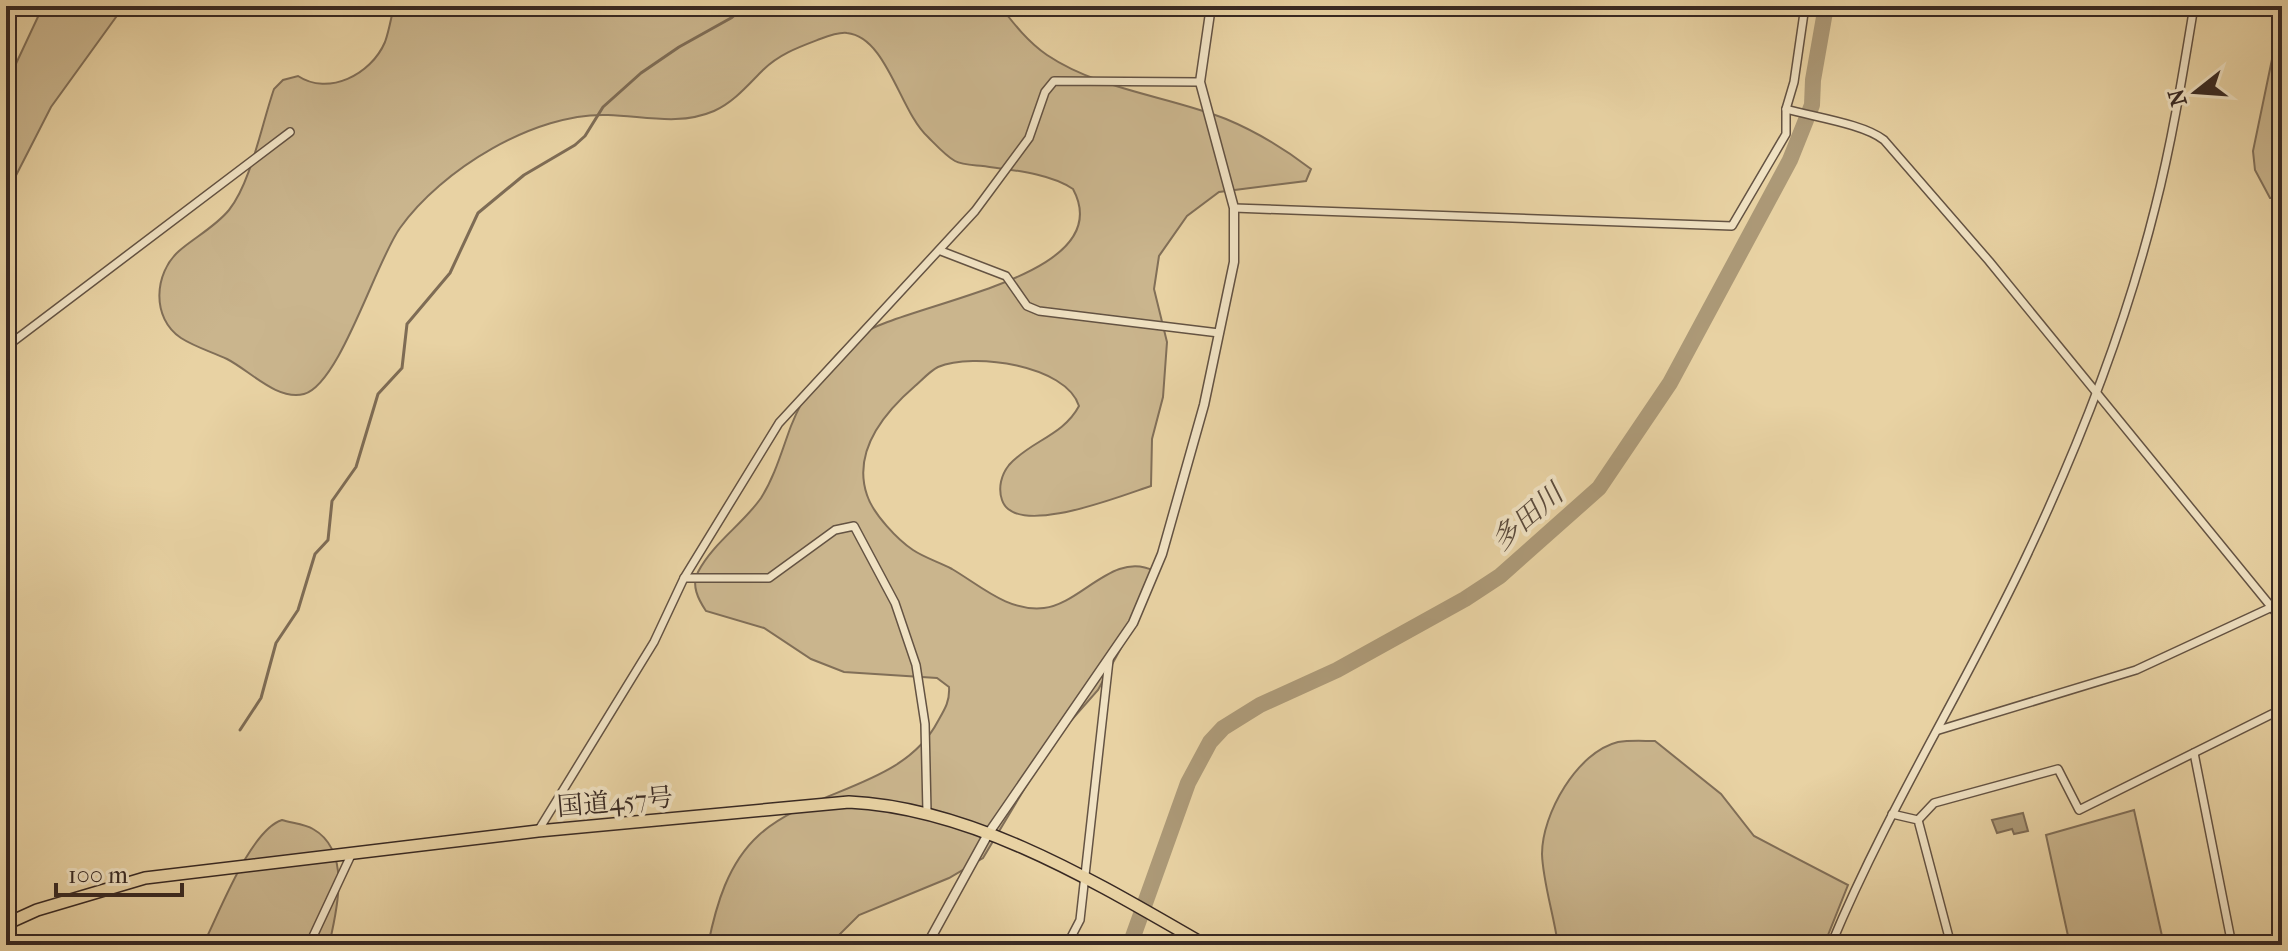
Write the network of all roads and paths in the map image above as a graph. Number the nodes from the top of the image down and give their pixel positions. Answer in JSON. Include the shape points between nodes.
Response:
{"nodes":[{"id":1,"x":1211,"y":6,"type":"edge"},
{"id":2,"x":1805,"y":6,"type":"edge"},
{"id":3,"x":2194,"y":6,"type":"edge"},
{"id":4,"x":1200,"y":82,"type":"junction"},
{"id":5,"x":1786,"y":109,"type":"junction"},
{"id":6,"x":290,"y":132,"type":"dead end"},
{"id":7,"x":1234,"y":208,"type":"junction"},
{"id":8,"x":941,"y":251,"type":"junction"},
{"id":9,"x":1219,"y":333,"type":"junction"},
{"id":10,"x":6,"y":347,"type":"edge"},
{"id":11,"x":2098,"y":394,"type":"junction"},
{"id":12,"x":684,"y":578,"type":"junction"},
{"id":13,"x":2272,"y":607,"type":"junction"},
{"id":14,"x":2282,"y":620,"type":"edge"},
{"id":15,"x":1109,"y":655,"type":"junction"},
{"id":16,"x":2282,"y":709,"type":"edge"},
{"id":17,"x":1939,"y":730,"type":"junction"},
{"id":18,"x":2194,"y":753,"type":"junction"},
{"id":19,"x":927,"y":812,"type":"junction"},
{"id":20,"x":1892,"y":814,"type":"junction"},
{"id":21,"x":1918,"y":820,"type":"junction"},
{"id":22,"x":538,"y":831,"type":"junction"},
{"id":23,"x":988,"y":834,"type":"junction"},
{"id":24,"x":352,"y":853,"type":"junction"},
{"id":25,"x":1084,"y":880,"type":"junction"},
{"id":26,"x":6,"y":924,"type":"edge"},
{"id":27,"x":309,"y":945,"type":"edge"},
{"id":28,"x":927,"y":945,"type":"edge"},
{"id":29,"x":1067,"y":945,"type":"edge"},
{"id":30,"x":1205,"y":945,"type":"edge"},
{"id":31,"x":1831,"y":945,"type":"edge"},
{"id":32,"x":1951,"y":945,"type":"edge"},
{"id":33,"x":2232,"y":945,"type":"edge"}],
"edges":[{"from":1,"to":4,"type":"street"},
{"from":2,"to":5,"type":"street"},
{"from":3,"to":11,"type":"street","via":[[2155,207]]},
{"from":4,"to":7,"type":"street"},
{"from":4,"to":8,"type":"street","via":[[1054,81],[1029,138]]},
{"from":5,"to":7,"type":"street","via":[[1786,134],[1732,226]]},
{"from":5,"to":11,"type":"street","via":[[1862,127],[1884,140]]},
{"from":6,"to":10,"type":"street"},
{"from":7,"to":9,"type":"street","via":[[1234,262]]},
{"from":8,"to":9,"type":"street","via":[[1006,276],[1027,306],[1039,311]]},
{"from":8,"to":12,"type":"street","via":[[792,406]]},
{"from":9,"to":15,"type":"street","via":[[1162,554],[1142,608]]},
{"from":11,"to":13,"type":"street"},
{"from":11,"to":17,"type":"street","via":[[2028,554]]},
{"from":12,"to":19,"type":"street","via":[[769,578],[835,530],[854,526],[895,603],[916,665],[925,724]]},
{"from":12,"to":22,"type":"street","via":[[654,642]]},
{"from":13,"to":14,"type":"street"},
{"from":13,"to":17,"type":"street","via":[[2136,670]]},
{"from":15,"to":23,"type":"street"},
{"from":15,"to":25,"type":"street"},
{"from":16,"to":18,"type":"street"},
{"from":17,"to":20,"type":"street"},
{"from":18,"to":21,"type":"street","via":[[2079,810],[2058,769],[1934,803]]},
{"from":18,"to":33,"type":"street"},
{"from":19,"to":22,"type":"highway","name":"国道457号","via":[[849,802]]},
{"from":19,"to":23,"type":"highway","name":"国道457号"},
{"from":20,"to":21,"type":"street"},
{"from":20,"to":31,"type":"street"},
{"from":21,"to":32,"type":"street"},
{"from":22,"to":24,"type":"highway","name":"国道457号"},
{"from":23,"to":25,"type":"highway","name":"国道457号"},
{"from":23,"to":28,"type":"street"},
{"from":24,"to":26,"type":"highway","name":"国道457号","via":[[145,878]]},
{"from":24,"to":27,"type":"street"},
{"from":25,"to":29,"type":"street","via":[[1080,920]]},
{"from":25,"to":30,"type":"highway","name":"国道457号"}]}
